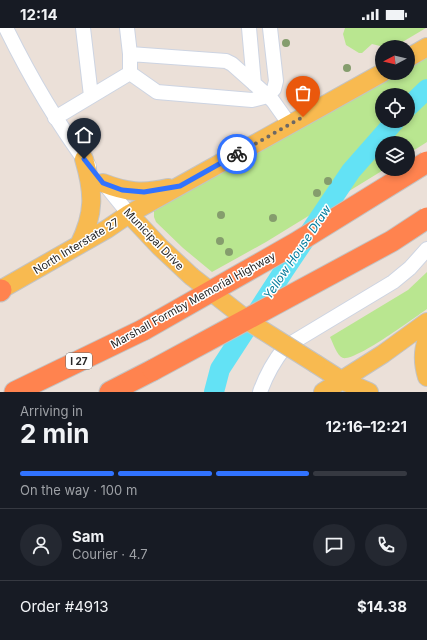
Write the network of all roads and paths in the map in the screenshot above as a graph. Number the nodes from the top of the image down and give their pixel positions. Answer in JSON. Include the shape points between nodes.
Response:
{"nodes":[{"id":1,"x":83,"y":28,"type":"edge"},
{"id":2,"x":127,"y":28,"type":"edge"},
{"id":3,"x":249,"y":28,"type":"edge"},
{"id":4,"x":270,"y":28,"type":"edge"},
{"id":5,"x":6,"y":37,"type":"edge"},
{"id":6,"x":130,"y":54,"type":"junction"},
{"id":7,"x":130,"y":73,"type":"junction"},
{"id":8,"x":375,"y":77,"type":"edge"},
{"id":9,"x":254,"y":84,"type":"junction"},
{"id":10,"x":91,"y":96,"type":"junction"},
{"id":11,"x":268,"y":96,"type":"junction"},
{"id":12,"x":55,"y":118,"type":"junction"},
{"id":13,"x":290,"y":125,"type":"junction"},
{"id":14,"x":84,"y":159,"type":"junction"},
{"id":15,"x":427,"y":162,"type":"edge"},
{"id":16,"x":103,"y":183,"type":"junction"},
{"id":17,"x":180,"y":186,"type":"junction"},
{"id":18,"x":129,"y":214,"type":"junction"},
{"id":19,"x":427,"y":218,"type":"edge"},
{"id":20,"x":427,"y":226,"type":"edge"},
{"id":21,"x":392,"y":241,"type":"junction"},
{"id":22,"x":79,"y":245,"type":"junction"},
{"id":23,"x":427,"y":249,"type":"edge"},
{"id":24,"x":0,"y":290,"type":"edge"},
{"id":25,"x":427,"y":322,"type":"edge"},
{"id":26,"x":427,"y":340,"type":"edge"},
{"id":27,"x":427,"y":377,"type":"edge"},
{"id":28,"x":342,"y":380,"type":"junction"},
{"id":29,"x":15,"y":392,"type":"edge"},
{"id":30,"x":110,"y":392,"type":"edge"},
{"id":31,"x":260,"y":392,"type":"edge"},
{"id":32,"x":323,"y":392,"type":"edge"},
{"id":33,"x":369,"y":392,"type":"edge"}],
"edges":[{"from":1,"to":10,"type":"street"},
{"from":2,"to":6,"type":"street"},
{"from":3,"to":9,"type":"street"},
{"from":4,"to":11,"type":"street","via":[[276,81]]},
{"from":5,"to":12,"type":"street","name":"Municipal Drive"},
{"from":6,"to":7,"type":"street"},
{"from":6,"to":9,"type":"street","via":[[226,61]]},
{"from":7,"to":10,"type":"street"},
{"from":7,"to":11,"type":"street","via":[[157,92],[252,100]]},
{"from":8,"to":13,"type":"main road","name":"North Interstate 27"},
{"from":9,"to":11,"type":"street"},
{"from":10,"to":12,"type":"street"},
{"from":11,"to":13,"type":"street"},
{"from":12,"to":14,"type":"street","name":"Municipal Drive"},
{"from":13,"to":17,"type":"main road","name":"North Interstate 27"},
{"from":14,"to":16,"type":"street","name":"Municipal Drive"},
{"from":14,"to":22,"type":"main road","via":[[90,179],[92,201]]},
{"from":15,"to":29,"type":"highway","name":"Marshall Formby Memorial Highway","number":"I 27","bridge":true,"via":[[296,243],[143,330]]},
{"from":16,"to":17,"type":"main road","via":[[133,192]]},
{"from":16,"to":18,"type":"street","name":"Municipal Drive"},
{"from":17,"to":18,"type":"main road","name":"North Interstate 27"},
{"from":18,"to":22,"type":"main road","name":"North Interstate 27"},
{"from":18,"to":28,"type":"main road","name":"Municipal Drive","bridge":true,"via":[[191,276],[251,323]]},
{"from":19,"to":21,"type":"highway","bridge":true},
{"from":20,"to":21,"type":"highway","bridge":true},
{"from":21,"to":30,"type":"highway","bridge":true},
{"from":22,"to":24,"type":"main road","name":"North Interstate 27"},
{"from":23,"to":31,"type":"street","via":[[393,282],[285,347],[264,379]]},
{"from":25,"to":28,"type":"main road"},
{"from":26,"to":27,"type":"main road","via":[[423,363]]},
{"from":28,"to":32,"type":"main road"},
{"from":28,"to":33,"type":"main road","name":"Municipal Drive"}]}
